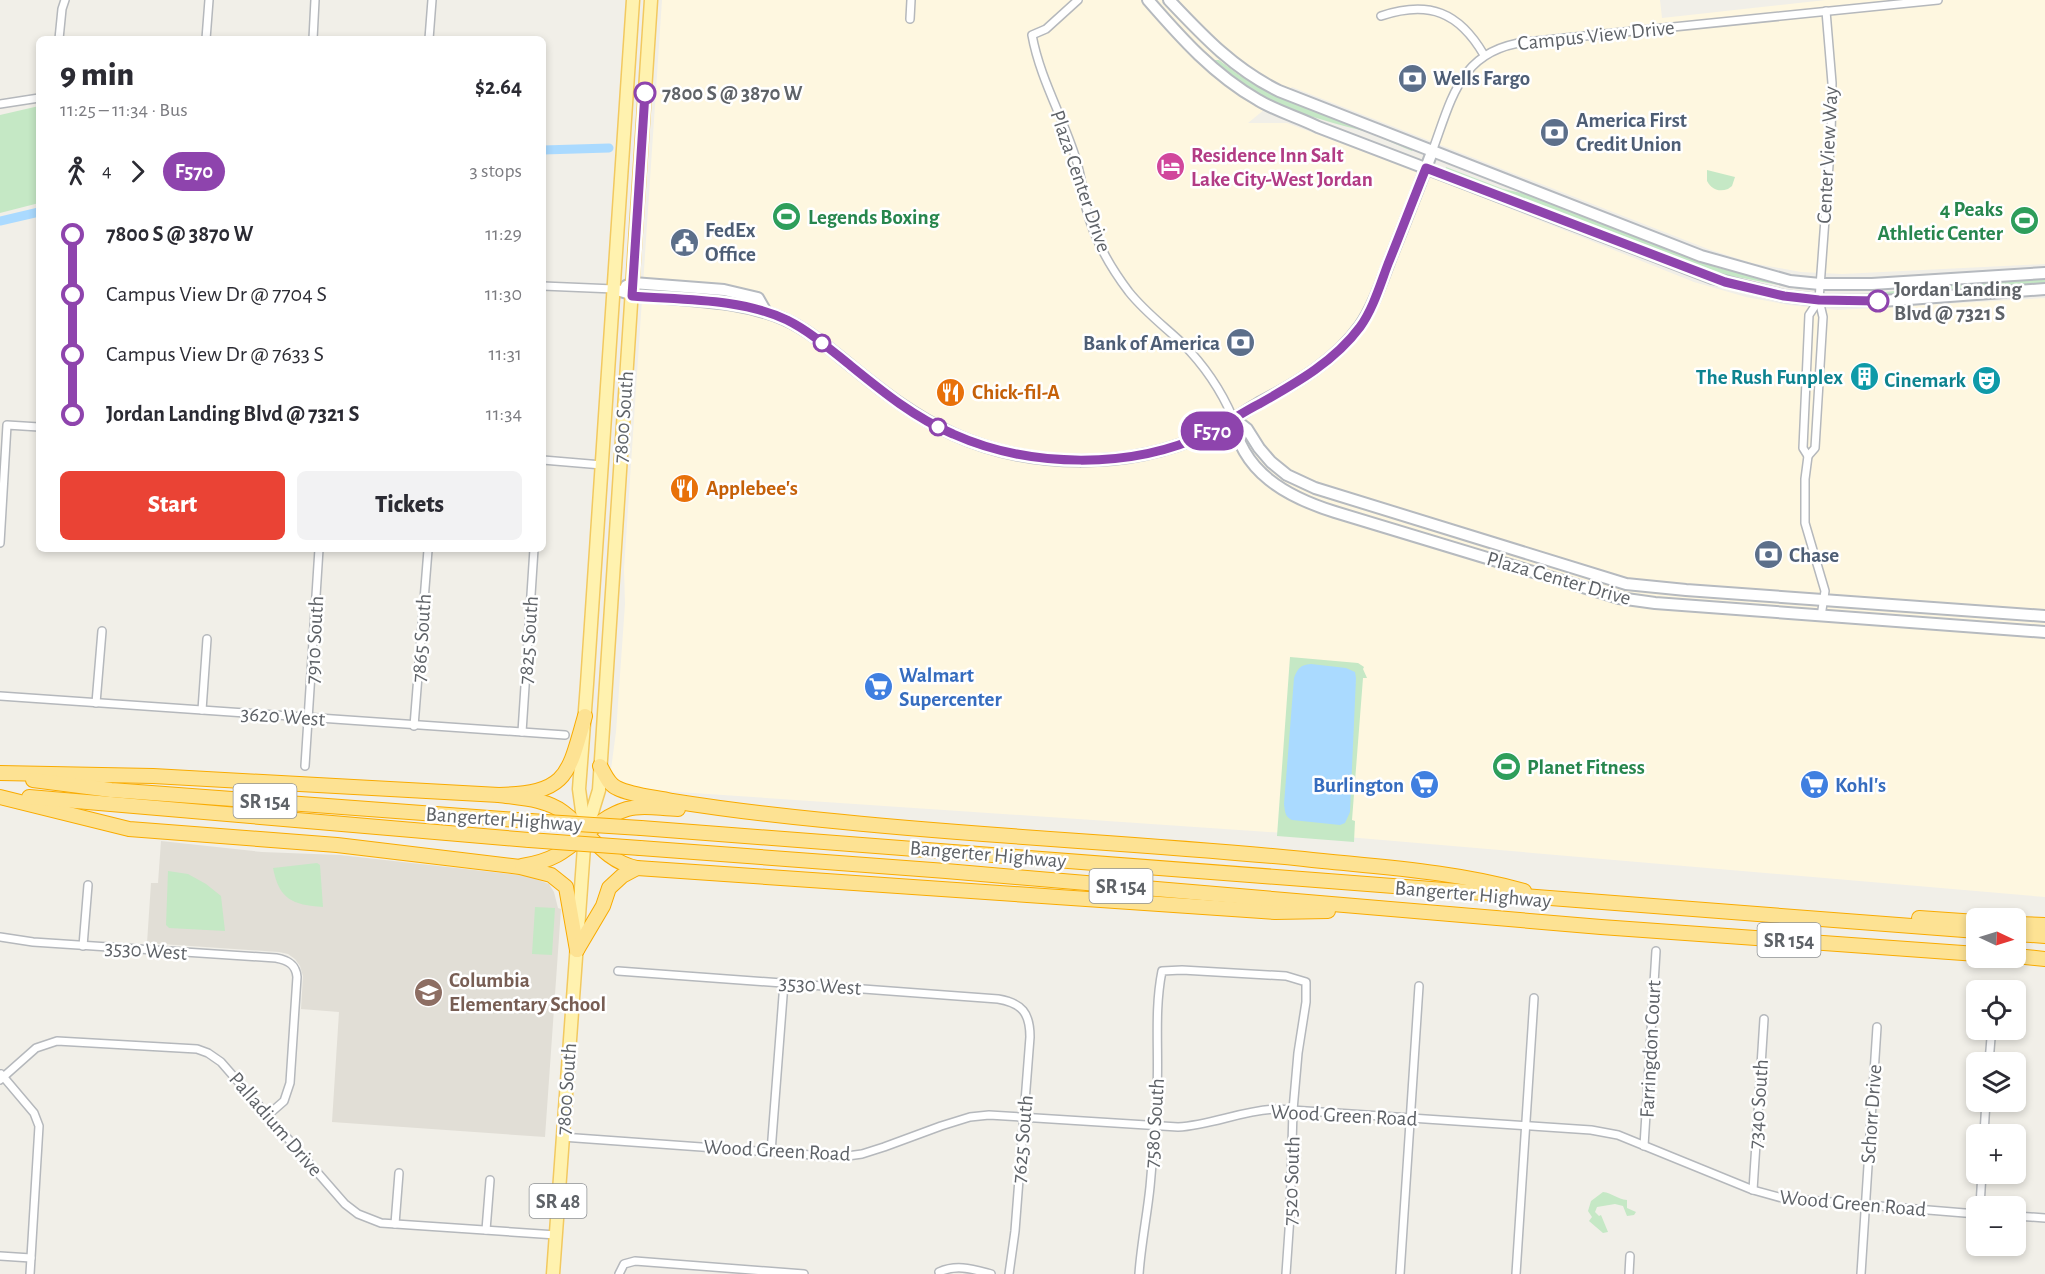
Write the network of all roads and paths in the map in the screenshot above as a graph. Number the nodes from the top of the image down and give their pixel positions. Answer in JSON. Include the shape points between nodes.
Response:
{"nodes":[{"id":1,"x":65,"y":0,"type":"edge"},
{"id":2,"x":209,"y":0,"type":"edge"},
{"id":3,"x":315,"y":0,"type":"edge"},
{"id":4,"x":432,"y":0,"type":"edge"},
{"id":5,"x":633,"y":0,"type":"edge"},
{"id":6,"x":651,"y":0,"type":"edge"},
{"id":7,"x":911,"y":0,"type":"edge"},
{"id":8,"x":1078,"y":0,"type":"edge"},
{"id":9,"x":1149,"y":0,"type":"edge"},
{"id":10,"x":1169,"y":0,"type":"edge"},
{"id":11,"x":1938,"y":0,"type":"edge"},
{"id":12,"x":1826,"y":11,"type":"junction"},
{"id":13,"x":1381,"y":16,"type":"dead end"},
{"id":14,"x":909,"y":19,"type":"dead end"},
{"id":15,"x":59,"y":36,"type":"edge"},
{"id":16,"x":206,"y":36,"type":"edge"},
{"id":17,"x":312,"y":36,"type":"edge"},
{"id":18,"x":429,"y":36,"type":"edge"},
{"id":19,"x":1484,"y":55,"type":"junction"},
{"id":20,"x":628,"y":77,"type":"junction"},
{"id":21,"x":36,"y":98,"type":"edge"},
{"id":22,"x":0,"y":104,"type":"edge"},
{"id":23,"x":641,"y":146,"type":"junction"},
{"id":24,"x":1432,"y":152,"type":"junction"},
{"id":25,"x":1426,"y":168,"type":"junction"},
{"id":26,"x":2045,"y":273,"type":"edge"},
{"id":27,"x":1820,"y":284,"type":"junction"},
{"id":28,"x":546,"y":286,"type":"edge"},
{"id":29,"x":614,"y":289,"type":"junction"},
{"id":30,"x":2045,"y":289,"type":"edge"},
{"id":31,"x":632,"y":290,"type":"junction"},
{"id":32,"x":1819,"y":300,"type":"junction"},
{"id":33,"x":1233,"y":417,"type":"junction"},
{"id":34,"x":36,"y":427,"type":"edge"},
{"id":35,"x":1808,"y":456,"type":"junction"},
{"id":36,"x":546,"y":460,"type":"edge"},
{"id":37,"x":602,"y":465,"type":"junction"},
{"id":38,"x":0,"y":543,"type":"edge"},
{"id":39,"x":319,"y":552,"type":"edge"},
{"id":40,"x":428,"y":552,"type":"edge"},
{"id":41,"x":534,"y":552,"type":"edge"},
{"id":42,"x":1824,"y":600,"type":"junction"},
{"id":43,"x":1821,"y":616,"type":"junction"},
{"id":44,"x":2045,"y":616,"type":"edge"},
{"id":45,"x":102,"y":631,"type":"dead end"},
{"id":46,"x":2045,"y":632,"type":"edge"},
{"id":47,"x":207,"y":639,"type":"dead end"},
{"id":48,"x":0,"y":696,"type":"edge"},
{"id":49,"x":96,"y":704,"type":"junction"},
{"id":50,"x":202,"y":710,"type":"junction"},
{"id":51,"x":585,"y":716,"type":"junction"},
{"id":52,"x":309,"y":718,"type":"junction"},
{"id":53,"x":414,"y":726,"type":"junction"},
{"id":54,"x":522,"y":732,"type":"junction"},
{"id":55,"x":565,"y":735,"type":"dead end"},
{"id":56,"x":305,"y":766,"type":"dead end"},
{"id":57,"x":600,"y":766,"type":"junction"},
{"id":58,"x":0,"y":774,"type":"edge"},
{"id":59,"x":499,"y":795,"type":"junction"},
{"id":60,"x":0,"y":796,"type":"edge"},
{"id":61,"x":723,"y":810,"type":"junction"},
{"id":62,"x":585,"y":833,"type":"junction"},
{"id":63,"x":520,"y":867,"type":"junction"},
{"id":64,"x":637,"y":868,"type":"junction"},
{"id":65,"x":88,"y":885,"type":"dead end"},
{"id":66,"x":1554,"y":900,"type":"junction"},
{"id":67,"x":1411,"y":910,"type":"junction"},
{"id":68,"x":1837,"y":921,"type":"junction"},
{"id":69,"x":1966,"y":921,"type":"edge"},
{"id":70,"x":2026,"y":924,"type":"edge"},
{"id":71,"x":2045,"y":925,"type":"edge"},
{"id":72,"x":1966,"y":930,"type":"edge"},
{"id":73,"x":2026,"y":935,"type":"edge"},
{"id":74,"x":2045,"y":936,"type":"edge"},
{"id":75,"x":0,"y":937,"type":"edge"},
{"id":76,"x":83,"y":946,"type":"junction"},
{"id":77,"x":578,"y":950,"type":"junction"},
{"id":78,"x":1656,"y":951,"type":"dead end"},
{"id":79,"x":1966,"y":953,"type":"edge"},
{"id":80,"x":2026,"y":957,"type":"edge"},
{"id":81,"x":2045,"y":958,"type":"edge"},
{"id":82,"x":618,"y":971,"type":"dead end"},
{"id":83,"x":1162,"y":971,"type":"joint"},
{"id":84,"x":784,"y":983,"type":"junction"},
{"id":85,"x":1419,"y":986,"type":"dead end"},
{"id":86,"x":1534,"y":998,"type":"dead end"},
{"id":87,"x":1020,"y":1006,"type":"joint"},
{"id":88,"x":1764,"y":1019,"type":"dead end"},
{"id":89,"x":1877,"y":1027,"type":"dead end"},
{"id":90,"x":1,"y":1077,"type":"edge"},
{"id":91,"x":1293,"y":1110,"type":"junction"},
{"id":92,"x":268,"y":1115,"type":"junction"},
{"id":93,"x":1023,"y":1117,"type":"junction"},
{"id":94,"x":1410,"y":1119,"type":"junction"},
{"id":95,"x":1154,"y":1126,"type":"junction"},
{"id":96,"x":1526,"y":1126,"type":"junction"},
{"id":97,"x":562,"y":1137,"type":"junction"},
{"id":98,"x":1644,"y":1146,"type":"junction"},
{"id":99,"x":771,"y":1152,"type":"junction"},
{"id":100,"x":399,"y":1173,"type":"dead end"},
{"id":101,"x":490,"y":1180,"type":"dead end"},
{"id":102,"x":1753,"y":1190,"type":"junction"},
{"id":103,"x":1865,"y":1206,"type":"junction"},
{"id":104,"x":1966,"y":1213,"type":"edge"},
{"id":105,"x":2026,"y":1217,"type":"edge"},
{"id":106,"x":2045,"y":1218,"type":"edge"},
{"id":107,"x":395,"y":1224,"type":"junction"},
{"id":108,"x":486,"y":1230,"type":"junction"},
{"id":109,"x":556,"y":1235,"type":"junction"},
{"id":110,"x":0,"y":1256,"type":"edge"},
{"id":111,"x":1630,"y":1256,"type":"dead end"},
{"id":112,"x":31,"y":1258,"type":"junction"},
{"id":113,"x":939,"y":1272,"type":"dead end"},
{"id":114,"x":30,"y":1274,"type":"edge"},
{"id":115,"x":554,"y":1274,"type":"edge"},
{"id":116,"x":619,"y":1274,"type":"edge"},
{"id":117,"x":804,"y":1274,"type":"edge"},
{"id":118,"x":991,"y":1274,"type":"edge"},
{"id":119,"x":1009,"y":1274,"type":"edge"},
{"id":120,"x":1139,"y":1274,"type":"edge"},
{"id":121,"x":1286,"y":1274,"type":"edge"},
{"id":122,"x":1400,"y":1274,"type":"edge"},
{"id":123,"x":1516,"y":1274,"type":"edge"},
{"id":124,"x":1629,"y":1274,"type":"edge"},
{"id":125,"x":1861,"y":1274,"type":"edge"}],
"edges":[{"from":1,"to":15,"type":"street"},
{"from":2,"to":16,"type":"street"},
{"from":3,"to":17,"type":"street"},
{"from":4,"to":18,"type":"street"},
{"from":5,"to":20,"type":"main road","name":"7800 South"},
{"from":6,"to":23,"type":"main road","name":"7800 South"},
{"from":7,"to":14,"type":"street"},
{"from":8,"to":33,"type":"street","name":"Plaza Center Drive","via":[[1046,29],[1032,35],[1045,84],[1076,159],[1096,238],[1130,293],[1203,368]]},
{"from":9,"to":25,"type":"street","via":[[1200,57],[1246,94],[1318,127]]},
{"from":10,"to":24,"type":"street","via":[[1228,59],[1264,84]]},
{"from":11,"to":12,"type":"street","name":"Campus View Drive"},
{"from":12,"to":19,"type":"street","name":"Campus View Drive","via":[[1514,43]]},
{"from":12,"to":27,"type":"street","name":"Center View Way","via":[[1832,83]]},
{"from":13,"to":19,"type":"street","via":[[1401,8],[1438,12],[1464,28]]},
{"from":19,"to":24,"type":"street","name":"Campus View Drive","via":[[1461,80]]},
{"from":20,"to":23,"type":"main road","via":[[635,86],[632,126]]},
{"from":20,"to":29,"type":"main road","name":"7800 South"},
{"from":21,"to":22,"type":"street"},
{"from":23,"to":31,"type":"main road","name":"7800 South"},
{"from":24,"to":25,"type":"street","name":"Campus View Drive"},
{"from":24,"to":27,"type":"street","via":[[1701,256],[1790,281]]},
{"from":25,"to":32,"type":"street","via":[[1712,278],[1784,296]]},
{"from":25,"to":33,"type":"street","name":"Campus View Drive","via":[[1377,293],[1356,331],[1345,345],[1300,381]]},
{"from":26,"to":27,"type":"street"},
{"from":27,"to":32,"type":"street","name":"Center View Way"},
{"from":28,"to":29,"type":"street"},
{"from":29,"to":31,"type":"street","name":"Campus View Drive"},
{"from":29,"to":37,"type":"main road","name":"7800 South"},
{"from":30,"to":32,"type":"street","via":[[1882,301]]},
{"from":31,"to":33,"type":"street","name":"Campus View Drive","via":[[766,312],[788,321],[920,417],[969,441],[1001,451],[1067,460],[1119,457],[1191,440]]},
{"from":31,"to":57,"type":"main road","name":"7800 South"},
{"from":32,"to":35,"type":"street","name":"Center View Way","via":[[1823,317],[1816,440]]},
{"from":32,"to":35,"type":"street","name":"Center View Way","via":[[1809,315],[1803,448]]},
{"from":33,"to":42,"type":"street","name":"Plaza Center Drive","via":[[1287,475],[1344,498],[1626,584]]},
{"from":33,"to":43,"type":"street","name":"Plaza Center Drive","via":[[1235,435],[1257,468],[1281,489],[1309,504],[1618,598]]},
{"from":34,"to":38,"type":"street","via":[[7,425]]},
{"from":35,"to":42,"type":"street","name":"Center View Way","via":[[1805,523],[1824,586]]},
{"from":36,"to":37,"type":"street"},
{"from":37,"to":51,"type":"main road","name":"7800 South"},
{"from":39,"to":52,"type":"street","name":"7910 South"},
{"from":40,"to":53,"type":"street","name":"7865 South"},
{"from":41,"to":54,"type":"street","name":"7825 South"},
{"from":42,"to":43,"type":"street","name":"Center View Way"},
{"from":42,"to":44,"type":"street","name":"Plaza Center Drive"},
{"from":43,"to":46,"type":"street","name":"Plaza Center Drive"},
{"from":45,"to":49,"type":"street"},
{"from":47,"to":50,"type":"street"},
{"from":48,"to":49,"type":"street","name":"3620 West"},
{"from":49,"to":50,"type":"street","name":"3620 West"},
{"from":50,"to":52,"type":"street","name":"3620 West"},
{"from":51,"to":59,"type":"highway","via":[[571,765],[562,777],[548,788]]},
{"from":51,"to":62,"type":"main road","name":"7800 South","via":[[579,789]]},
{"from":52,"to":53,"type":"street","name":"3620 West"},
{"from":52,"to":56,"type":"street","name":"7910 South"},
{"from":53,"to":54,"type":"street","name":"3620 West"},
{"from":54,"to":55,"type":"street","name":"3620 West"},
{"from":57,"to":61,"type":"highway","via":[[610,784],[617,788]]},
{"from":57,"to":62,"type":"main road","name":"7800 South","via":[[599,790]]},
{"from":58,"to":59,"type":"highway","via":[[153,777]]},
{"from":58,"to":66,"type":"highway","name":"Bangerter Highway","number":"SR 154","bridge":true,"via":[[111,790],[809,840]]},
{"from":59,"to":62,"type":"highway","via":[[548,804],[563,811]]},
{"from":60,"to":63,"type":"highway","via":[[129,829],[337,845]]},
{"from":60,"to":67,"type":"highway","name":"Bangerter Highway","number":"SR 154","bridge":true},
{"from":61,"to":62,"type":"highway","via":[[628,809]]},
{"from":61,"to":66,"type":"highway","via":[[1346,864],[1469,879]]},
{"from":62,"to":63,"type":"highway","via":[[558,855]]},
{"from":62,"to":64,"type":"highway","via":[[611,858]]},
{"from":62,"to":77,"type":"main road","name":"7800 South","number":"SR 48"},
{"from":63,"to":77,"type":"highway","via":[[551,875],[566,887]]},
{"from":64,"to":67,"type":"highway","via":[[1275,912]]},
{"from":64,"to":77,"type":"highway","via":[[609,888]]},
{"from":65,"to":76,"type":"street"},
{"from":66,"to":68,"type":"highway","name":"Bangerter Highway","number":"SR 154"},
{"from":67,"to":79,"type":"highway","name":"Bangerter Highway","number":"SR 154"},
{"from":68,"to":69,"type":"highway","via":[[1899,917]]},
{"from":68,"to":72,"type":"highway","name":"Bangerter Highway","number":"SR 154"},
{"from":70,"to":71,"type":"highway"},
{"from":73,"to":74,"type":"highway"},
{"from":75,"to":76,"type":"street","name":"3530 West"},
{"from":76,"to":92,"type":"street","name":"3530 West","via":[[276,958],[291,963],[297,977],[290,1083],[284,1101]]},
{"from":77,"to":97,"type":"main road","name":"7800 South","number":"SR 48"},
{"from":78,"to":98,"type":"street","name":"Farringdon Court"},
{"from":80,"to":81,"type":"highway"},
{"from":82,"to":84,"type":"street","name":"3530 West"},
{"from":83,"to":91,"type":"street","name":"7520 South","via":[[1286,976],[1306,982]]},
{"from":83,"to":95,"type":"street","name":"7580 South"},
{"from":84,"to":87,"type":"street","name":"3530 West","via":[[998,999]]},
{"from":84,"to":99,"type":"street"},
{"from":85,"to":94,"type":"street"},
{"from":86,"to":96,"type":"street"},
{"from":87,"to":93,"type":"street","name":"7625 South","via":[[1030,1026]]},
{"from":88,"to":102,"type":"street","name":"7340 South"},
{"from":89,"to":103,"type":"street","name":"Schorr Drive"},
{"from":90,"to":92,"type":"street","name":"Palladium Drive","via":[[36,1048],[57,1041],[191,1048],[221,1062]]},
{"from":90,"to":112,"type":"street","via":[[34,1113],[39,1126]]},
{"from":91,"to":94,"type":"street","name":"Wood Green Road"},
{"from":91,"to":95,"type":"street","name":"Wood Green Road","via":[[1261,1110],[1194,1126]]},
{"from":91,"to":121,"type":"street","name":"7520 South"},
{"from":92,"to":107,"type":"street","name":"Palladium Drive","via":[[352,1209],[373,1221]]},
{"from":93,"to":95,"type":"street","name":"Wood Green Road"},
{"from":93,"to":99,"type":"street","name":"Wood Green Road","via":[[970,1118],[862,1154],[840,1157]]},
{"from":93,"to":119,"type":"street","name":"7625 South"},
{"from":94,"to":96,"type":"street","name":"Wood Green Road"},
{"from":94,"to":122,"type":"street"},
{"from":95,"to":120,"type":"street","name":"7580 South"},
{"from":96,"to":98,"type":"street","name":"Wood Green Road","via":[[1591,1130]]},
{"from":96,"to":123,"type":"street"},
{"from":97,"to":99,"type":"street","name":"Wood Green Road"},
{"from":97,"to":109,"type":"main road","name":"7800 South","number":"SR 48"},
{"from":98,"to":102,"type":"street","name":"Wood Green Road"},
{"from":100,"to":107,"type":"street"},
{"from":101,"to":108,"type":"street"},
{"from":102,"to":103,"type":"street","name":"Wood Green Road","via":[[1796,1201]]},
{"from":103,"to":104,"type":"street","name":"Wood Green Road"},
{"from":103,"to":125,"type":"street","name":"Schorr Drive"},
{"from":105,"to":106,"type":"street"},
{"from":107,"to":108,"type":"street","name":"Palladium Drive"},
{"from":108,"to":109,"type":"street","name":"Palladium Drive"},
{"from":109,"to":115,"type":"main road","name":"7800 South","number":"SR 48"},
{"from":110,"to":112,"type":"street"},
{"from":111,"to":124,"type":"street"},
{"from":112,"to":114,"type":"street"},
{"from":113,"to":118,"type":"street","via":[[963,1267]]},
{"from":116,"to":117,"type":"street","via":[[624,1264],[635,1261]]}]}
